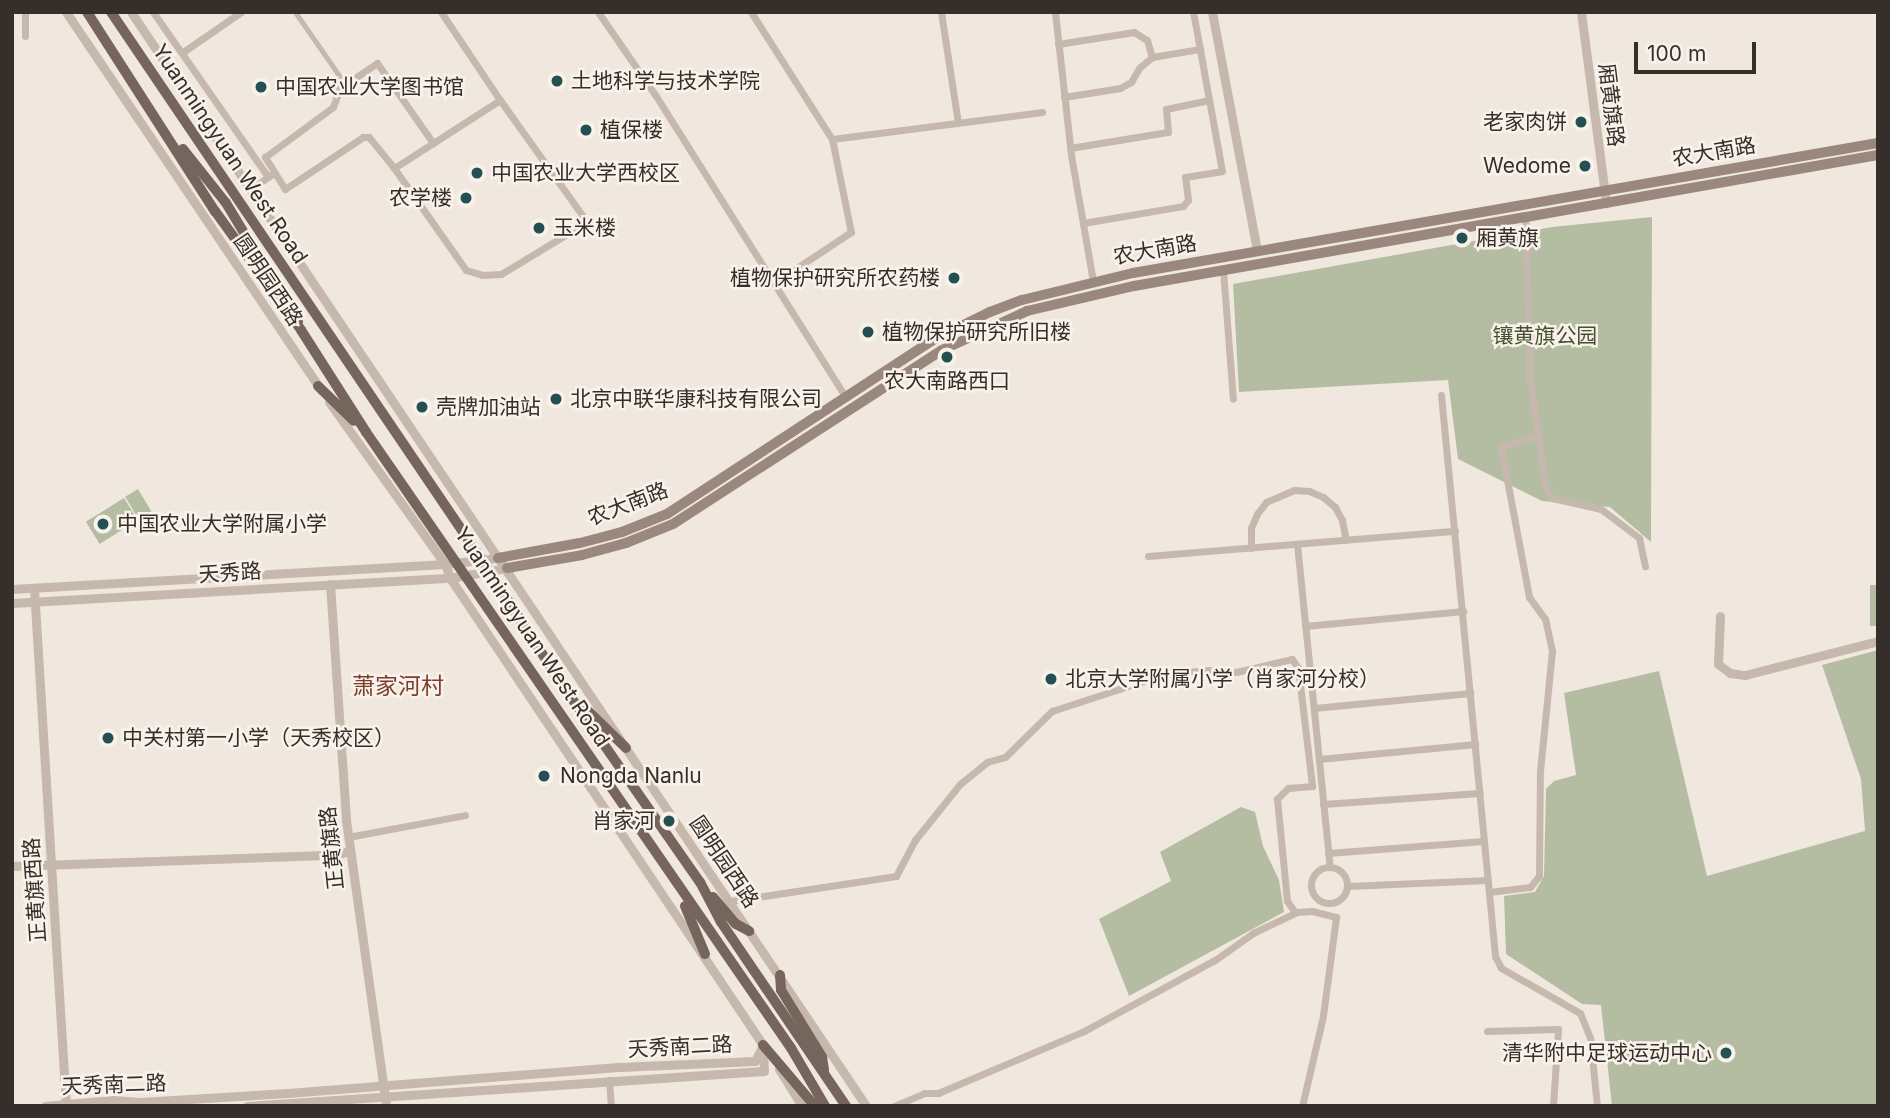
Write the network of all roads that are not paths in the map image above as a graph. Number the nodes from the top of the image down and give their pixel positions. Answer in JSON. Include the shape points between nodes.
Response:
{"nodes":[{"id":1,"x":24,"y":12,"type":"edge"},
{"id":2,"x":66,"y":12,"type":"edge"},
{"id":3,"x":113,"y":12,"type":"edge"},
{"id":4,"x":131,"y":12,"type":"edge"},
{"id":5,"x":153,"y":12,"type":"edge"},
{"id":6,"x":241,"y":12,"type":"edge"},
{"id":7,"x":295,"y":12,"type":"edge"},
{"id":8,"x":441,"y":12,"type":"edge"},
{"id":9,"x":598,"y":12,"type":"edge"},
{"id":10,"x":751,"y":12,"type":"edge"},
{"id":11,"x":942,"y":12,"type":"edge"},
{"id":12,"x":1055,"y":12,"type":"edge"},
{"id":13,"x":1193,"y":12,"type":"edge"},
{"id":14,"x":1212,"y":12,"type":"edge"},
{"id":15,"x":1581,"y":12,"type":"edge"},
{"id":16,"x":87,"y":15,"type":"edge"},
{"id":17,"x":25,"y":36,"type":"dead end"},
{"id":18,"x":1058,"y":44,"type":"junction"},
{"id":19,"x":1200,"y":49,"type":"junction"},
{"id":20,"x":183,"y":52,"type":"junction"},
{"id":21,"x":1152,"y":57,"type":"junction"},
{"id":22,"x":345,"y":84,"type":"junction"},
{"id":23,"x":1065,"y":97,"type":"junction"},
{"id":24,"x":500,"y":100,"type":"junction"},
{"id":25,"x":1209,"y":100,"type":"junction"},
{"id":26,"x":1042,"y":112,"type":"dead end"},
{"id":27,"x":958,"y":123,"type":"junction"},
{"id":28,"x":832,"y":139,"type":"junction"},
{"id":29,"x":433,"y":143,"type":"junction"},
{"id":30,"x":1878,"y":143,"type":"edge"},
{"id":31,"x":1070,"y":148,"type":"junction"},
{"id":32,"x":1878,"y":155,"type":"edge"},
{"id":33,"x":394,"y":168,"type":"junction"},
{"id":34,"x":271,"y":175,"type":"junction"},
{"id":35,"x":251,"y":189,"type":"junction"},
{"id":36,"x":1604,"y":191,"type":"junction"},
{"id":37,"x":1605,"y":203,"type":"junction"},
{"id":38,"x":1525,"y":217,"type":"junction"},
{"id":39,"x":1083,"y":223,"type":"junction"},
{"id":40,"x":1257,"y":251,"type":"junction"},
{"id":41,"x":1223,"y":270,"type":"junction"},
{"id":42,"x":1093,"y":281,"type":"junction"},
{"id":43,"x":774,"y":283,"type":"junction"},
{"id":44,"x":318,"y":386,"type":"junction"},
{"id":45,"x":1441,"y":395,"type":"dead end"},
{"id":46,"x":846,"y":398,"type":"junction"},
{"id":47,"x":1233,"y":399,"type":"dead end"},
{"id":48,"x":366,"y":432,"type":"junction"},
{"id":49,"x":1538,"y":435,"type":"junction"},
{"id":50,"x":1455,"y":531,"type":"junction"},
{"id":51,"x":1346,"y":540,"type":"junction"},
{"id":52,"x":1297,"y":544,"type":"junction"},
{"id":53,"x":1251,"y":548,"type":"junction"},
{"id":54,"x":1148,"y":556,"type":"dead end"},
{"id":55,"x":498,"y":558,"type":"junction"},
{"id":56,"x":482,"y":560,"type":"junction"},
{"id":57,"x":459,"y":563,"type":"junction"},
{"id":58,"x":445,"y":565,"type":"junction"},
{"id":59,"x":1645,"y":566,"type":"dead end"},
{"id":60,"x":507,"y":568,"type":"junction"},
{"id":61,"x":490,"y":572,"type":"junction"},
{"id":62,"x":468,"y":575,"type":"junction"},
{"id":63,"x":450,"y":578,"type":"junction"},
{"id":64,"x":330,"y":584,"type":"junction"},
{"id":65,"x":12,"y":589,"type":"edge"},
{"id":66,"x":34,"y":589,"type":"junction"},
{"id":67,"x":12,"y":603,"type":"edge"},
{"id":68,"x":35,"y":603,"type":"junction"},
{"id":69,"x":1462,"y":611,"type":"junction"},
{"id":70,"x":1720,"y":616,"type":"dead end"},
{"id":71,"x":1305,"y":626,"type":"junction"},
{"id":72,"x":1878,"y":641,"type":"edge"},
{"id":73,"x":561,"y":683,"type":"junction"},
{"id":74,"x":1470,"y":694,"type":"junction"},
{"id":75,"x":1314,"y":708,"type":"junction"},
{"id":76,"x":1475,"y":744,"type":"junction"},
{"id":77,"x":626,"y":748,"type":"junction"},
{"id":78,"x":1319,"y":759,"type":"junction"},
{"id":79,"x":1480,"y":793,"type":"junction"},
{"id":80,"x":1324,"y":804,"type":"junction"},
{"id":81,"x":465,"y":816,"type":"dead end"},
{"id":82,"x":348,"y":837,"type":"junction"},
{"id":83,"x":1484,"y":841,"type":"junction"},
{"id":84,"x":349,"y":851,"type":"junction"},
{"id":85,"x":1328,"y":853,"type":"junction"},
{"id":86,"x":51,"y":863,"type":"junction"},
{"id":87,"x":12,"y":866,"type":"edge"},
{"id":88,"x":1330,"y":867,"type":"junction"},
{"id":89,"x":1488,"y":880,"type":"junction"},
{"id":90,"x":700,"y":882,"type":"junction"},
{"id":91,"x":1348,"y":886,"type":"junction"},
{"id":92,"x":678,"y":887,"type":"junction"},
{"id":93,"x":1489,"y":892,"type":"junction"},
{"id":94,"x":731,"y":901,"type":"junction"},
{"id":95,"x":1333,"y":903,"type":"junction"},
{"id":96,"x":1295,"y":912,"type":"junction"},
{"id":97,"x":1336,"y":916,"type":"junction"},
{"id":98,"x":749,"y":931,"type":"junction"},
{"id":99,"x":705,"y":954,"type":"junction"},
{"id":100,"x":780,"y":975,"type":"junction"},
{"id":101,"x":1487,"y":1031,"type":"dead end"},
{"id":102,"x":763,"y":1045,"type":"junction"},
{"id":103,"x":824,"y":1073,"type":"junction"},
{"id":104,"x":609,"y":1080,"type":"junction"},
{"id":105,"x":383,"y":1085,"type":"junction"},
{"id":106,"x":386,"y":1101,"type":"edge"},
{"id":107,"x":45,"y":1106,"type":"edge"},
{"id":108,"x":66,"y":1106,"type":"edge"},
{"id":109,"x":247,"y":1106,"type":"edge"},
{"id":110,"x":611,"y":1106,"type":"edge"},
{"id":111,"x":802,"y":1106,"type":"edge"},
{"id":112,"x":815,"y":1106,"type":"edge"},
{"id":113,"x":825,"y":1106,"type":"edge"},
{"id":114,"x":846,"y":1106,"type":"edge"},
{"id":115,"x":866,"y":1106,"type":"edge"},
{"id":116,"x":894,"y":1106,"type":"edge"},
{"id":117,"x":1302,"y":1106,"type":"edge"},
{"id":118,"x":1553,"y":1106,"type":"edge"},
{"id":119,"x":1597,"y":1106,"type":"edge"}],
"edges":[{"from":1,"to":17,"type":"street"},
{"from":2,"to":44,"type":"street","name":"圆明园西路"},
{"from":3,"to":56,"type":"main road","name":"Yuanmingyuan West Road"},
{"from":4,"to":35,"type":"street","name":"圆明园西路"},
{"from":5,"to":20,"type":"street"},
{"from":6,"to":20,"type":"street"},
{"from":7,"to":22,"type":"street"},
{"from":8,"to":24,"type":"street"},
{"from":9,"to":43,"type":"street"},
{"from":10,"to":28,"type":"street"},
{"from":11,"to":27,"type":"street"},
{"from":12,"to":18,"type":"street"},
{"from":13,"to":19,"type":"street"},
{"from":14,"to":40,"type":"street"},
{"from":15,"to":36,"type":"street","name":"厢黄旗路"},
{"from":16,"to":48,"type":"main road","name":"Yuanmingyuan West Road","via":[[166,133],[226,204]]},
{"from":18,"to":21,"type":"street","via":[[1134,32],[1147,40]]},
{"from":18,"to":23,"type":"street"},
{"from":19,"to":21,"type":"street"},
{"from":19,"to":25,"type":"street"},
{"from":20,"to":34,"type":"street"},
{"from":21,"to":23,"type":"street","via":[[1120,88]]},
{"from":22,"to":29,"type":"street","via":[[377,63]]},
{"from":22,"to":34,"type":"street","via":[[334,107],[265,157]]},
{"from":23,"to":31,"type":"street"},
{"from":24,"to":29,"type":"street"},
{"from":24,"to":33,"type":"street","via":[[587,222],[501,274],[482,275],[466,270]]},
{"from":25,"to":31,"type":"street","via":[[1166,109],[1168,132]]},
{"from":25,"to":39,"type":"street","via":[[1222,171],[1185,177],[1188,200],[1183,206]]},
{"from":26,"to":27,"type":"street"},
{"from":27,"to":28,"type":"street"},
{"from":28,"to":43,"type":"street","via":[[851,232]]},
{"from":29,"to":33,"type":"street"},
{"from":30,"to":36,"type":"main road","name":"农大南路"},
{"from":31,"to":39,"type":"street"},
{"from":32,"to":37,"type":"main road","name":"农大南路"},
{"from":33,"to":34,"type":"street","via":[[369,137],[285,189]]},
{"from":34,"to":35,"type":"street"},
{"from":35,"to":55,"type":"street","name":"圆明园西路"},
{"from":36,"to":37,"type":"street","name":"厢黄旗路"},
{"from":36,"to":40,"type":"main road","name":"农大南路"},
{"from":37,"to":38,"type":"main road","name":"农大南路"},
{"from":38,"to":41,"type":"main road","name":"农大南路"},
{"from":38,"to":49,"type":"street","via":[[1531,381]]},
{"from":39,"to":42,"type":"street"},
{"from":40,"to":42,"type":"main road","name":"农大南路"},
{"from":41,"to":47,"type":"street"},
{"from":41,"to":60,"type":"main road","name":"农大南路","via":[[1074,298],[996,322],[942,350],[673,524],[582,555]]},
{"from":42,"to":46,"type":"main road","name":"农大南路","via":[[1023,300],[962,325]]},
{"from":43,"to":46,"type":"street"},
{"from":44,"to":48,"type":"main road"},
{"from":44,"to":58,"type":"street","name":"圆明园西路"},
{"from":45,"to":50,"type":"street"},
{"from":46,"to":55,"type":"main road","name":"农大南路","via":[[667,514],[580,543]]},
{"from":48,"to":57,"type":"main road","name":"Yuanmingyuan West Road"},
{"from":49,"to":59,"type":"street","via":[[1545,486],[1552,499],[1601,509],[1639,538]]},
{"from":49,"to":93,"type":"street","via":[[1501,447],[1529,597],[1545,619],[1552,652],[1540,771],[1539,876],[1530,887]]},
{"from":50,"to":51,"type":"street"},
{"from":50,"to":69,"type":"street"},
{"from":51,"to":52,"type":"street"},
{"from":51,"to":53,"type":"street","via":[[1335,507],[1323,497],[1294,490],[1266,502],[1257,513]]},
{"from":52,"to":53,"type":"street"},
{"from":52,"to":71,"type":"street"},
{"from":53,"to":54,"type":"street"},
{"from":55,"to":56,"type":"street","name":"天秀路"},
{"from":55,"to":60,"type":"street","name":"圆明园西路"},
{"from":56,"to":57,"type":"street","name":"天秀路"},
{"from":56,"to":61,"type":"main road","name":"Yuanmingyuan West Road"},
{"from":57,"to":58,"type":"street","name":"天秀路"},
{"from":57,"to":62,"type":"main road","name":"Yuanmingyuan West Road"},
{"from":58,"to":63,"type":"street","name":"圆明园西路"},
{"from":58,"to":66,"type":"street","name":"天秀路"},
{"from":60,"to":61,"type":"street","name":"天秀路"},
{"from":60,"to":77,"type":"street","name":"圆明园西路"},
{"from":61,"to":62,"type":"street","name":"天秀路"},
{"from":61,"to":73,"type":"main road","name":"Yuanmingyuan West Road"},
{"from":62,"to":63,"type":"street","name":"天秀路"},
{"from":62,"to":92,"type":"main road","name":"Yuanmingyuan West Road"},
{"from":63,"to":64,"type":"street","name":"天秀路"},
{"from":63,"to":99,"type":"street"},
{"from":64,"to":68,"type":"street","name":"天秀路"},
{"from":64,"to":82,"type":"street","name":"正黄旗路"},
{"from":65,"to":66,"type":"street","name":"天秀路"},
{"from":66,"to":68,"type":"street","name":"正黄旗西路"},
{"from":67,"to":68,"type":"street","name":"天秀路"},
{"from":68,"to":86,"type":"street","name":"正黄旗西路"},
{"from":69,"to":71,"type":"street"},
{"from":69,"to":74,"type":"street"},
{"from":70,"to":72,"type":"street","via":[[1718,664],[1730,673],[1745,675]]},
{"from":71,"to":75,"type":"street"},
{"from":73,"to":77,"type":"main road"},
{"from":73,"to":90,"type":"main road","name":"Yuanmingyuan West Road"},
{"from":74,"to":75,"type":"street"},
{"from":74,"to":76,"type":"street"},
{"from":75,"to":78,"type":"street"},
{"from":76,"to":78,"type":"street"},
{"from":76,"to":79,"type":"street"},
{"from":77,"to":94,"type":"street","name":"圆明园西路"},
{"from":78,"to":80,"type":"street"},
{"from":79,"to":80,"type":"street"},
{"from":79,"to":83,"type":"street"},
{"from":80,"to":85,"type":"street"},
{"from":81,"to":82,"type":"street"},
{"from":82,"to":84,"type":"street","name":"正黄旗路"},
{"from":83,"to":85,"type":"street"},
{"from":83,"to":89,"type":"street"},
{"from":84,"to":86,"type":"street","via":[[242,859]]},
{"from":84,"to":105,"type":"street","name":"正黄旗路"},
{"from":85,"to":88,"type":"street"},
{"from":86,"to":87,"type":"street"},
{"from":86,"to":108,"type":"street","name":"正黄旗西路"},
{"from":88,"to":91,"type":"street","via":[[1345,875]]},
{"from":88,"to":95,"type":"street","via":[[1315,874],[1311,886],[1321,901]]},
{"from":89,"to":91,"type":"street"},
{"from":89,"to":93,"type":"street"},
{"from":90,"to":98,"type":"main road","via":[[736,924]]},
{"from":90,"to":103,"type":"main road","name":"Yuanmingyuan West Road","via":[[721,922]]},
{"from":91,"to":95,"type":"street","via":[[1343,897]]},
{"from":92,"to":99,"type":"main road"},
{"from":92,"to":113,"type":"main road","name":"Yuanmingyuan West Road","via":[[791,1048]]},
{"from":93,"to":119,"type":"street","via":[[1495,956],[1501,968],[1580,1013],[1590,1038]]},
{"from":94,"to":96,"type":"street","via":[[896,876],[915,840],[960,784],[987,762],[1005,757],[1052,711],[1165,674],[1236,671],[1292,659],[1298,668],[1312,786],[1288,788],[1277,799],[1287,901]]},
{"from":94,"to":98,"type":"street","name":"圆明园西路"},
{"from":95,"to":97,"type":"street"},
{"from":96,"to":97,"type":"street"},
{"from":96,"to":116,"type":"street","via":[[1084,1031],[938,1093],[924,1093]]},
{"from":97,"to":117,"type":"street","via":[[1322,1016]]},
{"from":98,"to":100,"type":"street","name":"圆明园西路"},
{"from":99,"to":102,"type":"street"},
{"from":100,"to":103,"type":"main road","via":[[781,990],[822,1056]]},
{"from":100,"to":115,"type":"street","name":"圆明园西路"},
{"from":101,"to":118,"type":"street","via":[[1558,1029]]},
{"from":102,"to":104,"type":"street","name":"天秀南二路","via":[[764,1071]]},
{"from":102,"to":105,"type":"street","name":"天秀南二路","via":[[755,1061]]},
{"from":102,"to":111,"type":"street"},
{"from":102,"to":112,"type":"main road"},
{"from":103,"to":114,"type":"main road","name":"Yuanmingyuan West Road"},
{"from":104,"to":106,"type":"street","name":"天秀南二路"},
{"from":104,"to":110,"type":"street"},
{"from":105,"to":106,"type":"street","name":"正黄旗路"},
{"from":105,"to":107,"type":"street","name":"天秀南二路"},
{"from":106,"to":109,"type":"street","name":"天秀南二路"}]}
